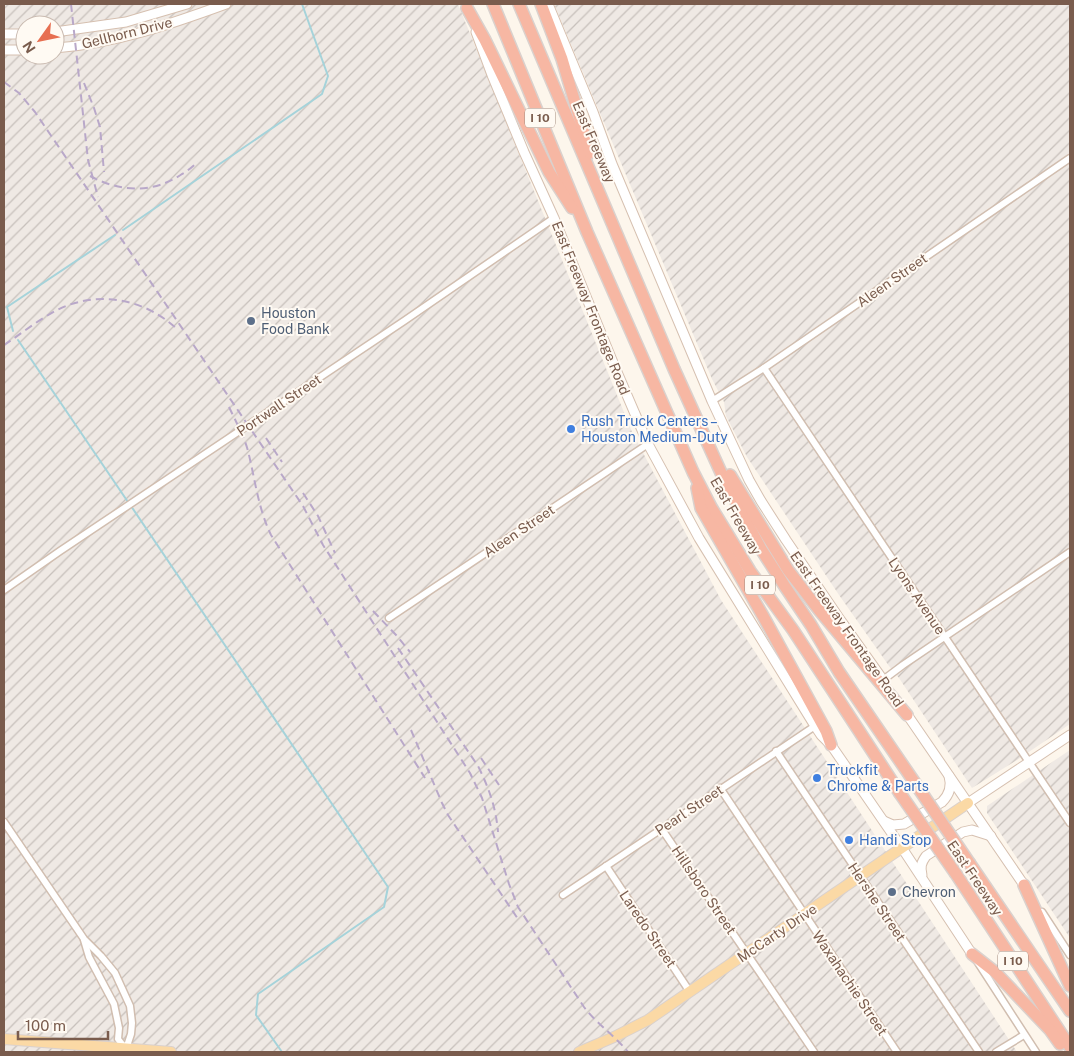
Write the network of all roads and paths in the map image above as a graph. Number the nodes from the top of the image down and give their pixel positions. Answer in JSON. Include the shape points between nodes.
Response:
{"nodes":[{"id":1,"x":187,"y":4,"type":"edge"},
{"id":2,"x":226,"y":4,"type":"edge"},
{"id":3,"x":493,"y":4,"type":"edge"},
{"id":4,"x":519,"y":4,"type":"edge"},
{"id":5,"x":541,"y":4,"type":"edge"},
{"id":6,"x":548,"y":4,"type":"edge"},
{"id":7,"x":466,"y":6,"type":"edge"},
{"id":8,"x":199,"y":8,"type":"edge"},
{"id":9,"x":126,"y":22,"type":"junction"},
{"id":10,"x":65,"y":31,"type":"edge"},
{"id":11,"x":128,"y":36,"type":"junction"},
{"id":12,"x":65,"y":48,"type":"edge"},
{"id":13,"x":1070,"y":158,"type":"edge"},
{"id":14,"x":606,"y":208,"type":"junction"},
{"id":15,"x":554,"y":218,"type":"junction"},
{"id":16,"x":587,"y":232,"type":"junction"},
{"id":17,"x":764,"y":368,"type":"junction"},
{"id":18,"x":712,"y":401,"type":"junction"},
{"id":19,"x":695,"y":418,"type":"junction"},
{"id":20,"x":648,"y":444,"type":"junction"},
{"id":21,"x":693,"y":472,"type":"junction"},
{"id":22,"x":1070,"y":552,"type":"edge"},
{"id":23,"x":4,"y":590,"type":"edge"},
{"id":24,"x":389,"y":618,"type":"dead end"},
{"id":25,"x":945,"y":636,"type":"junction"},
{"id":26,"x":884,"y":680,"type":"junction"},
{"id":27,"x":907,"y":715,"type":"junction"},
{"id":28,"x":815,"y":726,"type":"junction"},
{"id":29,"x":1070,"y":735,"type":"edge"},
{"id":30,"x":831,"y":745,"type":"junction"},
{"id":31,"x":776,"y":751,"type":"junction"},
{"id":32,"x":1029,"y":763,"type":"junction"},
{"id":33,"x":948,"y":772,"type":"junction"},
{"id":34,"x":720,"y":788,"type":"junction"},
{"id":35,"x":968,"y":803,"type":"junction"},
{"id":36,"x":884,"y":821,"type":"junction"},
{"id":37,"x":4,"y":822,"type":"edge"},
{"id":38,"x":1070,"y":823,"type":"edge"},
{"id":39,"x":662,"y":828,"type":"junction"},
{"id":40,"x":991,"y":836,"type":"junction"},
{"id":41,"x":902,"y":848,"type":"junction"},
{"id":42,"x":606,"y":866,"type":"junction"},
{"id":43,"x":860,"y":876,"type":"junction"},
{"id":44,"x":925,"y":883,"type":"junction"},
{"id":45,"x":1024,"y":885,"type":"junction"},
{"id":46,"x":563,"y":895,"type":"dead end"},
{"id":47,"x":805,"y":914,"type":"junction"},
{"id":48,"x":84,"y":939,"type":"junction"},
{"id":49,"x":747,"y":953,"type":"junction"},
{"id":50,"x":972,"y":954,"type":"junction"},
{"id":51,"x":1070,"y":955,"type":"edge"},
{"id":52,"x":1070,"y":986,"type":"edge"},
{"id":53,"x":690,"y":992,"type":"junction"},
{"id":54,"x":1070,"y":1011,"type":"edge"},
{"id":55,"x":1024,"y":1034,"type":"junction"},
{"id":56,"x":4,"y":1039,"type":"edge"},
{"id":57,"x":1070,"y":1047,"type":"edge"},
{"id":58,"x":126,"y":1049,"type":"junction"},
{"id":59,"x":171,"y":1052,"type":"edge"},
{"id":60,"x":579,"y":1052,"type":"edge"},
{"id":61,"x":814,"y":1052,"type":"edge"},
{"id":62,"x":897,"y":1052,"type":"edge"},
{"id":63,"x":979,"y":1052,"type":"edge"},
{"id":64,"x":996,"y":1052,"type":"edge"},
{"id":65,"x":1036,"y":1052,"type":"edge"},
{"id":66,"x":1067,"y":1052,"type":"edge"}],
"edges":[{"from":1,"to":9,"type":"main road","name":"Gellhorn Drive"},
{"from":2,"to":8,"type":"main road","name":"Gellhorn Drive"},
{"from":3,"to":16,"type":"highway","name":"East Freeway","number":"I 10"},
{"from":4,"to":14,"type":"highway","name":"East Freeway","number":"I 10"},
{"from":5,"to":14,"type":"highway","via":[[562,59]]},
{"from":6,"to":18,"type":"main road","name":"East Freeway Frontage Road"},
{"from":7,"to":15,"type":"main road","name":"East Freeway Frontage Road"},
{"from":7,"to":16,"type":"highway","via":[[549,172]]},
{"from":8,"to":11,"type":"main road","name":"Gellhorn Drive"},
{"from":9,"to":10,"type":"main road","name":"Gellhorn Drive"},
{"from":9,"to":11,"type":"main road"},
{"from":11,"to":12,"type":"main road","name":"Gellhorn Drive"},
{"from":13,"to":17,"type":"street","name":"Aleen Street"},
{"from":14,"to":19,"type":"highway","name":"East Freeway","number":"I 10"},
{"from":15,"to":20,"type":"main road","name":"East Freeway Frontage Road"},
{"from":15,"to":23,"type":"street","name":"Portwall Street"},
{"from":16,"to":21,"type":"highway","name":"East Freeway","number":"I 10"},
{"from":17,"to":18,"type":"street","name":"Aleen Street"},
{"from":17,"to":25,"type":"street","name":"Lyons Avenue"},
{"from":18,"to":26,"type":"main road","name":"East Freeway Frontage Road","via":[[761,502],[838,618]]},
{"from":19,"to":27,"type":"highway","via":[[788,570]]},
{"from":19,"to":54,"type":"highway","name":"East Freeway","number":"I 10","bridge":true,"via":[[761,549],[838,672]]},
{"from":20,"to":24,"type":"street","name":"Aleen Street"},
{"from":20,"to":28,"type":"main road","name":"East Freeway Frontage Road","via":[[699,538]]},
{"from":21,"to":30,"type":"highway","via":[[702,508]]},
{"from":21,"to":57,"type":"highway","name":"East Freeway","number":"I 10","bridge":true,"via":[[750,571],[793,630]]},
{"from":22,"to":25,"type":"street"},
{"from":25,"to":26,"type":"street"},
{"from":25,"to":32,"type":"street","name":"Lyons Avenue"},
{"from":26,"to":27,"type":"main road","name":"East Freeway Frontage Road"},
{"from":27,"to":33,"type":"main road","name":"East Freeway Frontage Road"},
{"from":28,"to":30,"type":"main road","name":"East Freeway Frontage Road"},
{"from":28,"to":31,"type":"street","name":"Pearl Street"},
{"from":29,"to":32,"type":"main road"},
{"from":30,"to":36,"type":"main road","name":"East Freeway Frontage Road"},
{"from":31,"to":34,"type":"street","name":"Pearl Street"},
{"from":31,"to":43,"type":"street","name":"Hershe Street"},
{"from":32,"to":35,"type":"main road"},
{"from":32,"to":38,"type":"street","name":"Lyons Avenue"},
{"from":33,"to":35,"type":"main road","name":"East Freeway Frontage Road"},
{"from":33,"to":36,"type":"main road","via":[[951,787],[942,802],[904,824],[893,825]]},
{"from":34,"to":39,"type":"street","name":"Pearl Street"},
{"from":34,"to":47,"type":"street","name":"Waxahachie Street"},
{"from":35,"to":40,"type":"main road","name":"East Freeway Frontage Road"},
{"from":35,"to":41,"type":"main road","name":"McCarty Drive"},
{"from":36,"to":41,"type":"main road","name":"East Freeway Frontage Road"},
{"from":37,"to":48,"type":"street"},
{"from":39,"to":42,"type":"street","name":"Pearl Street"},
{"from":39,"to":49,"type":"street","name":"Hillsboro Street"},
{"from":40,"to":44,"type":"main road","via":[[972,830],[963,832],[926,856],[920,868]]},
{"from":40,"to":45,"type":"main road","name":"East Freeway Frontage Road"},
{"from":41,"to":43,"type":"main road","name":"McCarty Drive"},
{"from":41,"to":44,"type":"main road","name":"East Freeway Frontage Road"},
{"from":42,"to":46,"type":"street","name":"Pearl Street"},
{"from":42,"to":53,"type":"street","name":"Laredo Street"},
{"from":43,"to":47,"type":"main road","name":"McCarty Drive"},
{"from":43,"to":63,"type":"street","name":"Hershe Street"},
{"from":44,"to":50,"type":"main road","name":"East Freeway Frontage Road"},
{"from":45,"to":51,"type":"street","name":"East Freeway Frontage Road"},
{"from":45,"to":52,"type":"highway"},
{"from":47,"to":49,"type":"main road","name":"McCarty Drive"},
{"from":47,"to":62,"type":"street","name":"Waxahachie Street"},
{"from":48,"to":58,"type":"street","via":[[89,957],[114,1004],[118,1039]]},
{"from":48,"to":58,"type":"street","via":[[115,974],[130,1006],[131,1034]]},
{"from":49,"to":53,"type":"main road","name":"McCarty Drive"},
{"from":49,"to":61,"type":"street","name":"Hillsboro Street"},
{"from":50,"to":55,"type":"street","name":"East Freeway Frontage Road"},
{"from":50,"to":66,"type":"highway","via":[[995,972]]},
{"from":53,"to":60,"type":"main road","name":"McCarty Drive","via":[[648,1020]]},
{"from":55,"to":64,"type":"street"},
{"from":55,"to":65,"type":"street","name":"East Freeway Frontage Road"},
{"from":56,"to":58,"type":"main road"},
{"from":58,"to":59,"type":"main road"}]}
